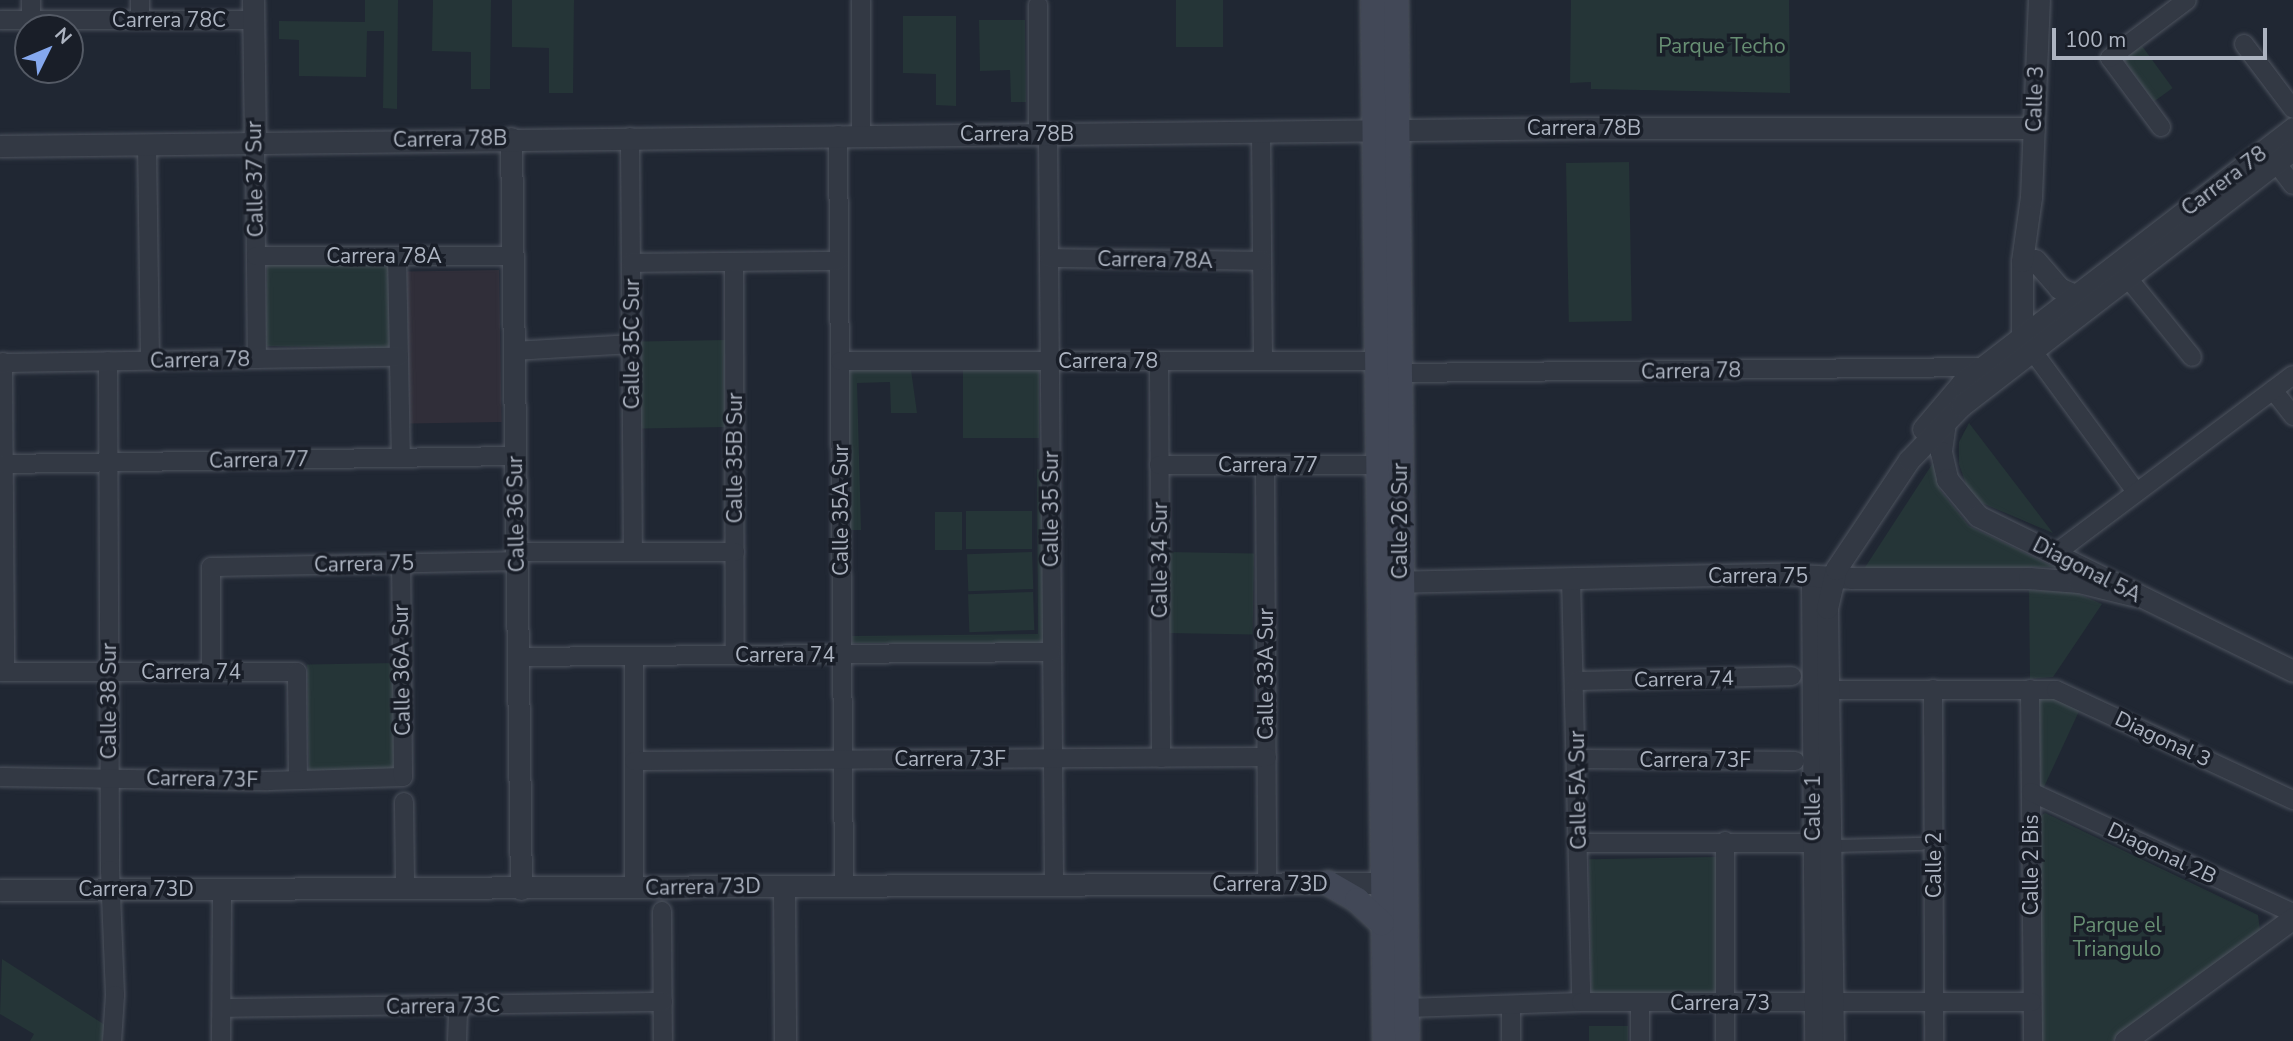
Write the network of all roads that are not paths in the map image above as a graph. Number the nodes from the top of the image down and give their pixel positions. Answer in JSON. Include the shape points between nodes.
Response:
{"nodes":[{"id":1,"x":139,"y":0,"type":"edge"},
{"id":2,"x":861,"y":0,"type":"edge"},
{"id":3,"x":1373,"y":0,"type":"edge"},
{"id":4,"x":1396,"y":0,"type":"edge"},
{"id":5,"x":2039,"y":0,"type":"edge"},
{"id":6,"x":2187,"y":0,"type":"edge"},
{"id":7,"x":1038,"y":5,"type":"dead end"},
{"id":8,"x":253,"y":10,"type":"edge"},
{"id":9,"x":84,"y":20,"type":"edge"},
{"id":10,"x":140,"y":20,"type":"junction"},
{"id":11,"x":2244,"y":44,"type":"dead end"},
{"id":12,"x":2293,"y":109,"type":"edge"},
{"id":13,"x":2161,"y":127,"type":"dead end"},
{"id":14,"x":2034,"y":128,"type":"junction"},
{"id":15,"x":2293,"y":128,"type":"edge"},
{"id":16,"x":1386,"y":130,"type":"junction"},
{"id":17,"x":1261,"y":132,"type":"junction"},
{"id":18,"x":1043,"y":134,"type":"junction"},
{"id":19,"x":838,"y":135,"type":"junction"},
{"id":20,"x":861,"y":135,"type":"junction"},
{"id":21,"x":630,"y":136,"type":"junction"},
{"id":22,"x":511,"y":138,"type":"junction"},
{"id":23,"x":147,"y":144,"type":"junction"},
{"id":24,"x":255,"y":144,"type":"junction"},
{"id":25,"x":0,"y":146,"type":"edge"},
{"id":26,"x":2278,"y":153,"type":"edge"},
{"id":27,"x":2293,"y":185,"type":"edge"},
{"id":28,"x":2031,"y":197,"type":"junction"},
{"id":29,"x":256,"y":256,"type":"junction"},
{"id":30,"x":397,"y":256,"type":"junction"},
{"id":31,"x":512,"y":256,"type":"junction"},
{"id":32,"x":1049,"y":258,"type":"junction"},
{"id":33,"x":2035,"y":260,"type":"junction"},
{"id":34,"x":839,"y":261,"type":"junction"},
{"id":35,"x":1262,"y":261,"type":"junction"},
{"id":36,"x":734,"y":262,"type":"junction"},
{"id":37,"x":631,"y":263,"type":"junction"},
{"id":38,"x":2127,"y":277,"type":"junction"},
{"id":39,"x":2075,"y":295,"type":"junction"},
{"id":40,"x":2028,"y":338,"type":"junction"},
{"id":41,"x":632,"y":344,"type":"junction"},
{"id":42,"x":514,"y":351,"type":"junction"},
{"id":43,"x":399,"y":357,"type":"junction"},
{"id":44,"x":2192,"y":357,"type":"dead end"},
{"id":45,"x":257,"y":359,"type":"junction"},
{"id":46,"x":150,"y":360,"type":"junction"},
{"id":47,"x":108,"y":361,"type":"junction"},
{"id":48,"x":840,"y":361,"type":"junction"},
{"id":49,"x":1049,"y":361,"type":"junction"},
{"id":50,"x":1159,"y":361,"type":"junction"},
{"id":51,"x":1263,"y":361,"type":"junction"},
{"id":52,"x":1376,"y":361,"type":"junction"},
{"id":53,"x":2,"y":363,"type":"edge"},
{"id":54,"x":1982,"y":367,"type":"junction"},
{"id":55,"x":1400,"y":373,"type":"junction"},
{"id":56,"x":2293,"y":375,"type":"edge"},
{"id":57,"x":2273,"y":390,"type":"junction"},
{"id":58,"x":2293,"y":416,"type":"edge"},
{"id":59,"x":1945,"y":422,"type":"junction"},
{"id":60,"x":515,"y":456,"type":"junction"},
{"id":61,"x":401,"y":458,"type":"junction"},
{"id":62,"x":1909,"y":460,"type":"junction"},
{"id":63,"x":108,"y":462,"type":"junction"},
{"id":64,"x":4,"y":464,"type":"junction"},
{"id":65,"x":1265,"y":465,"type":"junction"},
{"id":66,"x":1377,"y":465,"type":"junction"},
{"id":67,"x":1159,"y":466,"type":"junction"},
{"id":68,"x":2136,"y":492,"type":"junction"},
{"id":69,"x":633,"y":552,"type":"junction"},
{"id":70,"x":735,"y":552,"type":"junction"},
{"id":71,"x":2056,"y":553,"type":"junction"},
{"id":72,"x":516,"y":557,"type":"junction"},
{"id":73,"x":401,"y":563,"type":"junction"},
{"id":74,"x":1822,"y":576,"type":"junction"},
{"id":75,"x":1572,"y":578,"type":"junction"},
{"id":76,"x":1389,"y":582,"type":"junction"},
{"id":77,"x":2136,"y":596,"type":"junction"},
{"id":78,"x":1052,"y":652,"type":"junction"},
{"id":79,"x":842,"y":654,"type":"junction"},
{"id":80,"x":735,"y":655,"type":"junction"},
{"id":81,"x":634,"y":656,"type":"junction"},
{"id":82,"x":518,"y":657,"type":"junction"},
{"id":83,"x":2293,"y":671,"type":"edge"},
{"id":84,"x":2,"y":672,"type":"edge"},
{"id":85,"x":109,"y":672,"type":"junction"},
{"id":86,"x":211,"y":672,"type":"junction"},
{"id":87,"x":1791,"y":676,"type":"dead end"},
{"id":88,"x":1576,"y":681,"type":"junction"},
{"id":89,"x":1933,"y":689,"type":"junction"},
{"id":90,"x":2030,"y":689,"type":"junction"},
{"id":91,"x":1829,"y":690,"type":"junction"},
{"id":92,"x":1267,"y":757,"type":"junction"},
{"id":93,"x":1161,"y":758,"type":"junction"},
{"id":94,"x":1053,"y":759,"type":"junction"},
{"id":95,"x":1577,"y":759,"type":"junction"},
{"id":96,"x":843,"y":760,"type":"junction"},
{"id":97,"x":634,"y":761,"type":"junction"},
{"id":98,"x":1804,"y":761,"type":"junction"},
{"id":99,"x":0,"y":777,"type":"edge"},
{"id":100,"x":109,"y":777,"type":"junction"},
{"id":101,"x":403,"y":777,"type":"joint"},
{"id":102,"x":298,"y":780,"type":"junction"},
{"id":103,"x":1821,"y":783,"type":"junction"},
{"id":104,"x":2031,"y":792,"type":"junction"},
{"id":105,"x":2293,"y":800,"type":"edge"},
{"id":106,"x":404,"y":803,"type":"dead end"},
{"id":107,"x":1725,"y":841,"type":"junction"},
{"id":108,"x":1579,"y":843,"type":"junction"},
{"id":109,"x":1921,"y":844,"type":"dead end"},
{"id":110,"x":1822,"y":845,"type":"junction"},
{"id":111,"x":1328,"y":883,"type":"junction"},
{"id":112,"x":1381,"y":883,"type":"junction"},
{"id":113,"x":1406,"y":883,"type":"junction"},
{"id":114,"x":1267,"y":884,"type":"junction"},
{"id":115,"x":1054,"y":885,"type":"junction"},
{"id":116,"x":110,"y":886,"type":"junction"},
{"id":117,"x":784,"y":886,"type":"junction"},
{"id":118,"x":844,"y":886,"type":"junction"},
{"id":119,"x":634,"y":888,"type":"junction"},
{"id":120,"x":521,"y":889,"type":"junction"},
{"id":121,"x":0,"y":890,"type":"edge"},
{"id":122,"x":222,"y":890,"type":"junction"},
{"id":123,"x":405,"y":891,"type":"junction"},
{"id":124,"x":662,"y":911,"type":"dead end"},
{"id":125,"x":2293,"y":913,"type":"edge"},
{"id":126,"x":2293,"y":918,"type":"edge"},
{"id":127,"x":1382,"y":923,"type":"junction"},
{"id":128,"x":1823,"y":1001,"type":"junction"},
{"id":129,"x":663,"y":1002,"type":"junction"},
{"id":130,"x":1581,"y":1002,"type":"junction"},
{"id":131,"x":2032,"y":1002,"type":"junction"},
{"id":132,"x":1934,"y":1003,"type":"junction"},
{"id":133,"x":1640,"y":1004,"type":"junction"},
{"id":134,"x":1725,"y":1004,"type":"junction"},
{"id":135,"x":1511,"y":1005,"type":"junction"},
{"id":136,"x":458,"y":1006,"type":"junction"},
{"id":137,"x":1407,"y":1008,"type":"junction"},
{"id":138,"x":223,"y":1009,"type":"junction"},
{"id":139,"x":112,"y":1041,"type":"edge"},
{"id":140,"x":220,"y":1041,"type":"edge"},
{"id":141,"x":457,"y":1041,"type":"edge"},
{"id":142,"x":663,"y":1041,"type":"edge"},
{"id":143,"x":785,"y":1041,"type":"edge"},
{"id":144,"x":1385,"y":1041,"type":"edge"},
{"id":145,"x":1407,"y":1041,"type":"edge"},
{"id":146,"x":1511,"y":1041,"type":"edge"},
{"id":147,"x":1640,"y":1041,"type":"edge"},
{"id":148,"x":1726,"y":1041,"type":"edge"},
{"id":149,"x":1815,"y":1041,"type":"edge"},
{"id":150,"x":1833,"y":1041,"type":"edge"},
{"id":151,"x":1934,"y":1041,"type":"edge"},
{"id":152,"x":2033,"y":1041,"type":"edge"},
{"id":153,"x":2125,"y":1041,"type":"edge"}],
"edges":[{"from":1,"to":10,"type":"street"},
{"from":2,"to":20,"type":"street"},
{"from":3,"to":16,"type":"main road","name":"Calle 26 Sur"},
{"from":4,"to":16,"type":"main road","name":"Calle 26 Sur"},
{"from":5,"to":14,"type":"street","name":"Calle 3"},
{"from":6,"to":13,"type":"street","via":[[2110,58]]},
{"from":7,"to":18,"type":"street","name":"Calle 35 Sur"},
{"from":8,"to":10,"type":"street","name":"Carrera 78C"},
{"from":8,"to":24,"type":"street","name":"Calle 37 Sur"},
{"from":9,"to":10,"type":"street","name":"Carrera 78C"},
{"from":11,"to":12,"type":"street"},
{"from":14,"to":16,"type":"street","name":"Carrera 78B"},
{"from":14,"to":28,"type":"street","name":"Calle 3"},
{"from":15,"to":26,"type":"street","name":"Carrera 78"},
{"from":16,"to":17,"type":"street","name":"Carrera 78B"},
{"from":16,"to":52,"type":"main road","name":"Calle 26 Sur"},
{"from":16,"to":55,"type":"main road","name":"Calle 26 Sur"},
{"from":17,"to":18,"type":"street","name":"Carrera 78B"},
{"from":17,"to":35,"type":"street"},
{"from":18,"to":20,"type":"street","name":"Carrera 78B"},
{"from":18,"to":32,"type":"street","name":"Calle 35 Sur"},
{"from":19,"to":20,"type":"street","name":"Carrera 78B"},
{"from":19,"to":21,"type":"street","name":"Carrera 78B"},
{"from":19,"to":34,"type":"street","name":"Calle 35A Sur"},
{"from":21,"to":22,"type":"street","name":"Carrera 78B"},
{"from":21,"to":37,"type":"street","name":"Calle 35C Sur"},
{"from":22,"to":24,"type":"street","name":"Carrera 78B"},
{"from":22,"to":31,"type":"street","name":"Calle 36 Sur"},
{"from":23,"to":24,"type":"street","name":"Carrera 78B"},
{"from":23,"to":25,"type":"street","name":"Carrera 78B"},
{"from":23,"to":46,"type":"street"},
{"from":24,"to":29,"type":"street","name":"Calle 37 Sur"},
{"from":26,"to":27,"type":"street"},
{"from":26,"to":38,"type":"street","name":"Carrera 78"},
{"from":26,"to":39,"type":"street","name":"Carrera 78"},
{"from":28,"to":33,"type":"street","name":"Calle 3"},
{"from":28,"to":40,"type":"street","name":"Calle 3","via":[[2022,261]]},
{"from":29,"to":30,"type":"street","name":"Carrera 78A"},
{"from":29,"to":45,"type":"street","name":"Calle 37 Sur"},
{"from":30,"to":31,"type":"street","name":"Carrera 78A"},
{"from":30,"to":43,"type":"street"},
{"from":31,"to":42,"type":"street","name":"Calle 36 Sur"},
{"from":32,"to":35,"type":"street","name":"Carrera 78A"},
{"from":32,"to":49,"type":"street","name":"Calle 35 Sur"},
{"from":33,"to":39,"type":"street","via":[[2059,288]]},
{"from":33,"to":40,"type":"street","name":"Calle 3"},
{"from":34,"to":36,"type":"street"},
{"from":34,"to":48,"type":"street","name":"Calle 35A Sur"},
{"from":35,"to":51,"type":"street"},
{"from":36,"to":37,"type":"street"},
{"from":36,"to":70,"type":"street","name":"Calle 35B Sur"},
{"from":37,"to":41,"type":"street","name":"Calle 35C Sur"},
{"from":38,"to":40,"type":"street","name":"Carrera 78"},
{"from":38,"to":44,"type":"street"},
{"from":39,"to":40,"type":"street","name":"Carrera 78"},
{"from":40,"to":54,"type":"street"},
{"from":40,"to":59,"type":"street"},
{"from":40,"to":68,"type":"street"},
{"from":41,"to":42,"type":"street"},
{"from":41,"to":69,"type":"street","name":"Calle 35C Sur"},
{"from":42,"to":60,"type":"street","name":"Calle 36 Sur"},
{"from":43,"to":45,"type":"street","name":"Carrera 78"},
{"from":43,"to":61,"type":"street"},
{"from":45,"to":46,"type":"street","name":"Carrera 78"},
{"from":46,"to":47,"type":"street","name":"Carrera 78"},
{"from":47,"to":53,"type":"street","name":"Carrera 78"},
{"from":47,"to":63,"type":"street","name":"Calle 38 Sur"},
{"from":48,"to":49,"type":"street","name":"Carrera 78"},
{"from":48,"to":79,"type":"street","name":"Calle 35A Sur"},
{"from":49,"to":50,"type":"street","name":"Carrera 78"},
{"from":49,"to":78,"type":"street","name":"Calle 35 Sur"},
{"from":50,"to":51,"type":"street","name":"Carrera 78"},
{"from":50,"to":67,"type":"street","name":"Calle 34 Sur"},
{"from":51,"to":52,"type":"street","name":"Carrera 78"},
{"from":52,"to":66,"type":"main road","name":"Calle 26 Sur"},
{"from":53,"to":64,"type":"street"},
{"from":54,"to":55,"type":"street","name":"Carrera 78"},
{"from":54,"to":62,"type":"street","via":[[1934,412]]},
{"from":55,"to":76,"type":"main road","name":"Calle 26 Sur"},
{"from":56,"to":57,"type":"street"},
{"from":57,"to":58,"type":"street"},
{"from":57,"to":68,"type":"street"},
{"from":59,"to":62,"type":"street"},
{"from":59,"to":71,"type":"street","name":"Diagonal 5A","via":[[1941,452],[1956,494],[1979,516]]},
{"from":60,"to":61,"type":"street","name":"Carrera 77"},
{"from":60,"to":72,"type":"street","name":"Calle 36 Sur"},
{"from":61,"to":63,"type":"street","name":"Carrera 77"},
{"from":62,"to":74,"type":"street"},
{"from":63,"to":64,"type":"street","name":"Carrera 77"},
{"from":63,"to":85,"type":"street","name":"Calle 38 Sur"},
{"from":64,"to":84,"type":"street"},
{"from":65,"to":66,"type":"street","name":"Carrera 77"},
{"from":65,"to":67,"type":"street","name":"Carrera 77"},
{"from":65,"to":92,"type":"street","name":"Calle 33A Sur"},
{"from":66,"to":76,"type":"main road","name":"Calle 26 Sur"},
{"from":67,"to":93,"type":"street","name":"Calle 34 Sur"},
{"from":68,"to":71,"type":"street"},
{"from":69,"to":70,"type":"street","name":"Carrera 75"},
{"from":69,"to":72,"type":"street","name":"Carrera 75"},
{"from":70,"to":80,"type":"street","name":"Calle 35B Sur"},
{"from":71,"to":77,"type":"street","name":"Diagonal 5A"},
{"from":72,"to":73,"type":"street","name":"Carrera 75"},
{"from":72,"to":82,"type":"street","name":"Calle 36 Sur"},
{"from":73,"to":86,"type":"street","name":"Carrera 75","via":[[211,567]]},
{"from":73,"to":101,"type":"street","name":"Calle 36A Sur"},
{"from":74,"to":75,"type":"street","name":"Carrera 75"},
{"from":74,"to":77,"type":"street","name":"Carrera 75","via":[[2055,579]]},
{"from":74,"to":91,"type":"street","name":"Calle 1"},
{"from":74,"to":98,"type":"street","name":"Calle 1"},
{"from":75,"to":76,"type":"street","name":"Carrera 75"},
{"from":75,"to":88,"type":"street","name":"Calle 5A Sur"},
{"from":76,"to":112,"type":"main road","name":"Calle 26 Sur"},
{"from":76,"to":113,"type":"main road","name":"Calle 26 Sur"},
{"from":77,"to":83,"type":"street","name":"Diagonal 5A"},
{"from":78,"to":79,"type":"street","name":"Carrera 74"},
{"from":78,"to":94,"type":"street","name":"Calle 35 Sur"},
{"from":79,"to":80,"type":"street","name":"Carrera 74"},
{"from":79,"to":96,"type":"street","name":"Calle 35A Sur"},
{"from":80,"to":81,"type":"street","name":"Carrera 74"},
{"from":81,"to":82,"type":"street","name":"Carrera 74"},
{"from":81,"to":97,"type":"street"},
{"from":82,"to":120,"type":"street","name":"Calle 36 Sur"},
{"from":84,"to":85,"type":"street","name":"Carrera 74"},
{"from":85,"to":86,"type":"street","name":"Carrera 74"},
{"from":85,"to":100,"type":"street","name":"Calle 38 Sur"},
{"from":86,"to":102,"type":"street","name":"Carrera 74","via":[[297,672]]},
{"from":87,"to":88,"type":"street","name":"Carrera 74"},
{"from":88,"to":95,"type":"street","name":"Calle 5A Sur"},
{"from":89,"to":90,"type":"street"},
{"from":89,"to":91,"type":"street"},
{"from":89,"to":132,"type":"street","name":"Calle 2"},
{"from":90,"to":104,"type":"street","name":"Calle 2 Bis"},
{"from":90,"to":105,"type":"street","name":"Diagonal 3","via":[[2068,694]]},
{"from":91,"to":103,"type":"street","name":"Calle 1"},
{"from":92,"to":93,"type":"street","name":"Carrera 73F"},
{"from":92,"to":114,"type":"street","name":"Calle 33A Sur"},
{"from":93,"to":94,"type":"street","name":"Carrera 73F"},
{"from":94,"to":96,"type":"street","name":"Carrera 73F"},
{"from":94,"to":115,"type":"street","name":"Calle 35 Sur"},
{"from":95,"to":98,"type":"street","name":"Carrera 73F"},
{"from":95,"to":108,"type":"street","name":"Calle 5A Sur"},
{"from":96,"to":97,"type":"street","name":"Carrera 73F"},
{"from":96,"to":118,"type":"street","name":"Calle 35A Sur"},
{"from":97,"to":119,"type":"street"},
{"from":98,"to":103,"type":"street","name":"Calle 1"},
{"from":99,"to":100,"type":"street","name":"Carrera 73F"},
{"from":100,"to":102,"type":"street","name":"Carrera 73F"},
{"from":100,"to":116,"type":"street","name":"Calle 38 Sur"},
{"from":101,"to":102,"type":"street","name":"Carrera 73F"},
{"from":103,"to":110,"type":"street","name":"Calle 1"},
{"from":104,"to":125,"type":"street","name":"Diagonal 2B"},
{"from":104,"to":131,"type":"street","name":"Calle 2 Bis"},
{"from":106,"to":123,"type":"street"},
{"from":107,"to":108,"type":"street"},
{"from":107,"to":110,"type":"street"},
{"from":107,"to":134,"type":"street"},
{"from":108,"to":130,"type":"street","name":"Calle 5A Sur"},
{"from":109,"to":110,"type":"street"},
{"from":110,"to":128,"type":"street","name":"Calle 1"},
{"from":111,"to":112,"type":"street","name":"Carrera 73D"},
{"from":111,"to":114,"type":"street","name":"Carrera 73D"},
{"from":111,"to":127,"type":"main road","via":[[1357,900]]},
{"from":112,"to":113,"type":"street","name":"Carrera 73D"},
{"from":112,"to":127,"type":"main road","name":"Calle 26 Sur"},
{"from":113,"to":137,"type":"main road","name":"Calle 26 Sur"},
{"from":114,"to":115,"type":"street","name":"Carrera 73D"},
{"from":115,"to":118,"type":"street","name":"Carrera 73D"},
{"from":116,"to":121,"type":"street","name":"Carrera 73D"},
{"from":116,"to":122,"type":"street","name":"Carrera 73D"},
{"from":116,"to":139,"type":"street","name":"Calle 38 Sur","via":[[116,1006]]},
{"from":117,"to":118,"type":"street","name":"Carrera 73D"},
{"from":117,"to":119,"type":"street","name":"Carrera 73D"},
{"from":117,"to":143,"type":"street"},
{"from":119,"to":120,"type":"street","name":"Carrera 73D"},
{"from":120,"to":123,"type":"street","name":"Carrera 73D"},
{"from":122,"to":123,"type":"street","name":"Carrera 73D"},
{"from":122,"to":138,"type":"street"},
{"from":124,"to":129,"type":"street"},
{"from":126,"to":153,"type":"street"},
{"from":127,"to":144,"type":"main road","name":"Calle 26 Sur"},
{"from":128,"to":132,"type":"street","name":"Carrera 73"},
{"from":128,"to":134,"type":"street","name":"Carrera 73"},
{"from":128,"to":149,"type":"street","name":"Calle 1"},
{"from":128,"to":150,"type":"street","name":"Calle 1"},
{"from":129,"to":136,"type":"street","name":"Carrera 73C"},
{"from":129,"to":142,"type":"street"},
{"from":130,"to":133,"type":"street","name":"Carrera 73"},
{"from":130,"to":135,"type":"street","name":"Carrera 73"},
{"from":131,"to":132,"type":"street","name":"Carrera 73"},
{"from":131,"to":152,"type":"street","name":"Calle 2 Bis"},
{"from":132,"to":151,"type":"street","name":"Calle 2"},
{"from":133,"to":134,"type":"street","name":"Carrera 73"},
{"from":133,"to":147,"type":"street"},
{"from":134,"to":148,"type":"street"},
{"from":135,"to":137,"type":"street","name":"Carrera 73"},
{"from":135,"to":146,"type":"street"},
{"from":136,"to":138,"type":"street","name":"Carrera 73C"},
{"from":136,"to":141,"type":"street"},
{"from":137,"to":145,"type":"main road","name":"Calle 26 Sur"},
{"from":138,"to":140,"type":"street"}]}
